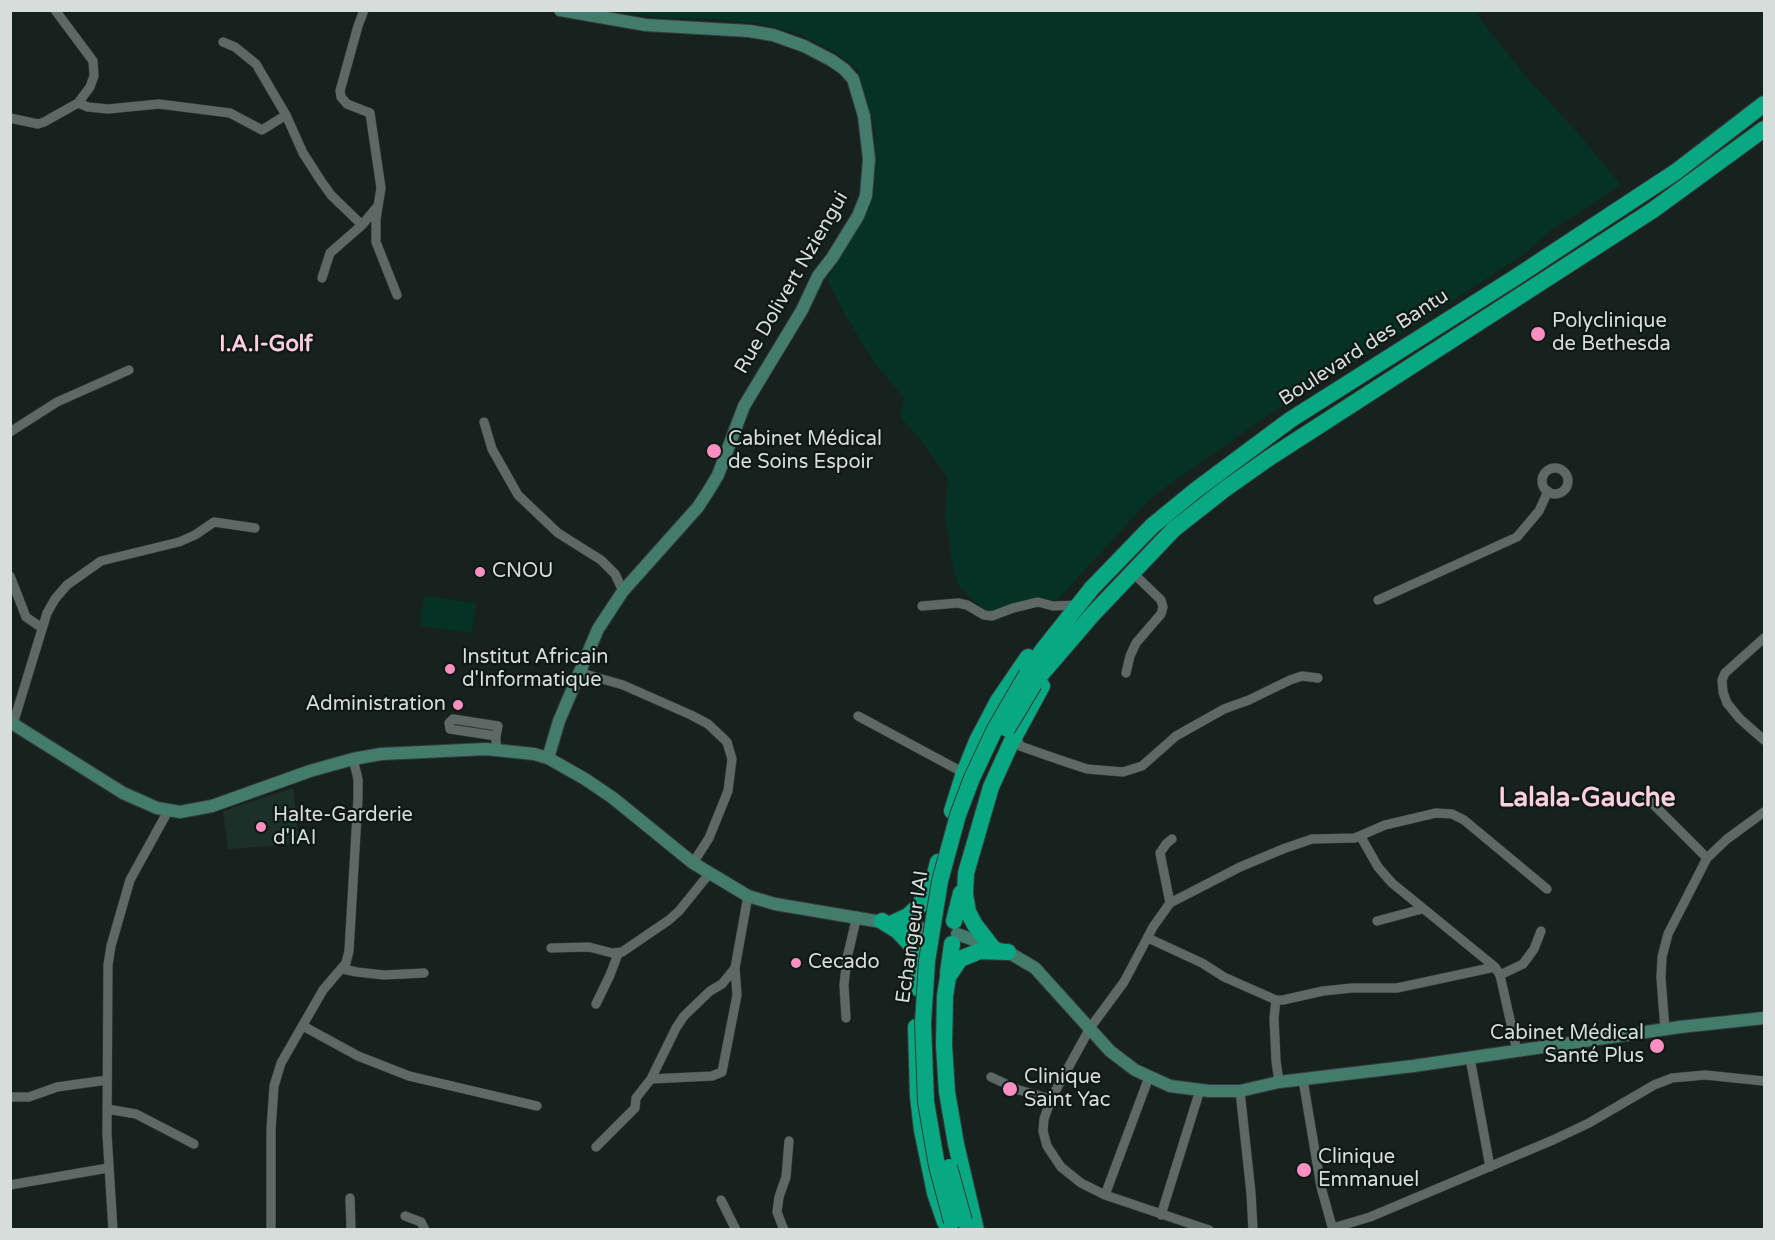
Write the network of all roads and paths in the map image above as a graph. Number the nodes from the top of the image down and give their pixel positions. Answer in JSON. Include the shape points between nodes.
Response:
{"nodes":[{"id":1,"x":56,"y":10,"type":"edge"},
{"id":2,"x":364,"y":10,"type":"edge"},
{"id":3,"x":560,"y":10,"type":"edge"},
{"id":4,"x":223,"y":42,"type":"dead end"},
{"id":5,"x":78,"y":103,"type":"junction"},
{"id":6,"x":1764,"y":104,"type":"edge"},
{"id":7,"x":286,"y":115,"type":"junction"},
{"id":8,"x":10,"y":118,"type":"edge"},
{"id":9,"x":1764,"y":129,"type":"edge"},
{"id":10,"x":378,"y":205,"type":"junction"},
{"id":11,"x":362,"y":225,"type":"junction"},
{"id":12,"x":322,"y":278,"type":"dead end"},
{"id":13,"x":397,"y":295,"type":"dead end"},
{"id":14,"x":129,"y":370,"type":"dead end"},
{"id":15,"x":484,"y":422,"type":"dead end"},
{"id":16,"x":10,"y":432,"type":"edge"},
{"id":17,"x":1548,"y":491,"type":"dead end"},
{"id":18,"x":255,"y":528,"type":"dead end"},
{"id":19,"x":1132,"y":572,"type":"junction"},
{"id":20,"x":10,"y":576,"type":"edge"},
{"id":21,"x":623,"y":591,"type":"junction"},
{"id":22,"x":1378,"y":600,"type":"dead end"},
{"id":23,"x":1078,"y":604,"type":"junction"},
{"id":24,"x":922,"y":606,"type":"dead end"},
{"id":25,"x":1093,"y":614,"type":"junction"},
{"id":26,"x":42,"y":628,"type":"junction"},
{"id":27,"x":1764,"y":638,"type":"edge"},
{"id":28,"x":578,"y":672,"type":"junction"},
{"id":29,"x":1126,"y":673,"type":"dead end"},
{"id":30,"x":1032,"y":676,"type":"junction"},
{"id":31,"x":1318,"y":678,"type":"dead end"},
{"id":32,"x":858,"y":716,"type":"dead end"},
{"id":33,"x":12,"y":723,"type":"edge"},
{"id":34,"x":1015,"y":734,"type":"junction"},
{"id":35,"x":496,"y":736,"type":"junction"},
{"id":36,"x":1764,"y":740,"type":"edge"},
{"id":37,"x":496,"y":750,"type":"junction"},
{"id":38,"x":548,"y":758,"type":"junction"},
{"id":39,"x":353,"y":759,"type":"junction"},
{"id":40,"x":964,"y":773,"type":"junction"},
{"id":41,"x":1647,"y":798,"type":"dead end"},
{"id":42,"x":168,"y":811,"type":"junction"},
{"id":43,"x":1764,"y":812,"type":"edge"},
{"id":44,"x":1360,"y":837,"type":"junction"},
{"id":45,"x":1172,"y":839,"type":"dead end"},
{"id":46,"x":1707,"y":858,"type":"junction"},
{"id":47,"x":693,"y":863,"type":"junction"},
{"id":48,"x":709,"y":874,"type":"junction"},
{"id":49,"x":935,"y":874,"type":"junction"},
{"id":50,"x":965,"y":880,"type":"junction"},
{"id":51,"x":1547,"y":889,"type":"dead end"},
{"id":52,"x":748,"y":896,"type":"junction"},
{"id":53,"x":1170,"y":903,"type":"junction"},
{"id":54,"x":1422,"y":909,"type":"junction"},
{"id":55,"x":857,"y":916,"type":"junction"},
{"id":56,"x":1377,"y":921,"type":"dead end"},
{"id":57,"x":894,"y":924,"type":"junction"},
{"id":58,"x":926,"y":929,"type":"junction"},
{"id":59,"x":1541,"y":931,"type":"dead end"},
{"id":60,"x":955,"y":933,"type":"junction"},
{"id":61,"x":1148,"y":938,"type":"junction"},
{"id":62,"x":987,"y":945,"type":"junction"},
{"id":63,"x":551,"y":948,"type":"dead end"},
{"id":64,"x":1008,"y":952,"type":"junction"},
{"id":65,"x":618,"y":954,"type":"junction"},
{"id":66,"x":735,"y":968,"type":"junction"},
{"id":67,"x":342,"y":969,"type":"junction"},
{"id":68,"x":1497,"y":971,"type":"junction"},
{"id":69,"x":424,"y":973,"type":"dead end"},
{"id":70,"x":948,"y":977,"type":"junction"},
{"id":71,"x":919,"y":981,"type":"junction"},
{"id":72,"x":1276,"y":1000,"type":"junction"},
{"id":73,"x":596,"y":1004,"type":"dead end"},
{"id":74,"x":846,"y":1018,"type":"dead end"},
{"id":75,"x":1764,"y":1018,"type":"edge"},
{"id":76,"x":303,"y":1026,"type":"junction"},
{"id":77,"x":1090,"y":1028,"type":"junction"},
{"id":78,"x":1665,"y":1030,"type":"junction"},
{"id":79,"x":1517,"y":1051,"type":"junction"},
{"id":80,"x":1470,"y":1058,"type":"junction"},
{"id":81,"x":991,"y":1077,"type":"dead end"},
{"id":82,"x":1149,"y":1077,"type":"junction"},
{"id":83,"x":651,"y":1079,"type":"junction"},
{"id":84,"x":107,"y":1080,"type":"junction"},
{"id":85,"x":1303,"y":1080,"type":"junction"},
{"id":86,"x":1764,"y":1081,"type":"edge"},
{"id":87,"x":1279,"y":1082,"type":"junction"},
{"id":88,"x":1200,"y":1090,"type":"junction"},
{"id":89,"x":1240,"y":1091,"type":"junction"},
{"id":90,"x":10,"y":1097,"type":"edge"},
{"id":91,"x":1051,"y":1099,"type":"junction"},
{"id":92,"x":537,"y":1106,"type":"dead end"},
{"id":93,"x":107,"y":1109,"type":"junction"},
{"id":94,"x":789,"y":1142,"type":"dead end"},
{"id":95,"x":194,"y":1144,"type":"dead end"},
{"id":96,"x":596,"y":1147,"type":"dead end"},
{"id":97,"x":1490,"y":1167,"type":"junction"},
{"id":98,"x":108,"y":1168,"type":"junction"},
{"id":99,"x":10,"y":1185,"type":"edge"},
{"id":100,"x":1105,"y":1195,"type":"junction"},
{"id":101,"x":350,"y":1198,"type":"dead end"},
{"id":102,"x":721,"y":1200,"type":"dead end"},
{"id":103,"x":1161,"y":1215,"type":"junction"},
{"id":104,"x":405,"y":1216,"type":"dead end"},
{"id":105,"x":957,"y":1227,"type":"edge"},
{"id":106,"x":1333,"y":1229,"type":"edge"},
{"id":107,"x":113,"y":1230,"type":"edge"},
{"id":108,"x":271,"y":1230,"type":"edge"},
{"id":109,"x":351,"y":1230,"type":"edge"},
{"id":110,"x":424,"y":1230,"type":"edge"},
{"id":111,"x":736,"y":1230,"type":"edge"},
{"id":112,"x":784,"y":1230,"type":"edge"},
{"id":113,"x":1209,"y":1230,"type":"edge"},
{"id":114,"x":1253,"y":1230,"type":"edge"}],
"edges":[{"from":1,"to":5,"type":"street","via":[[93,61],[94,76]]},
{"from":2,"to":10,"type":"street","via":[[340,91],[351,107],[370,113],[380,180]]},
{"from":3,"to":21,"type":"street","name":"Rue Dolivert Nziengui","via":[[646,26],[749,31],[790,40],[831,60],[853,79],[868,136],[868,181],[858,216],[818,276],[744,406],[709,490]]},
{"from":4,"to":7,"type":"street","via":[[256,64]]},
{"from":5,"to":7,"type":"street","via":[[108,109],[159,104],[210,110],[239,116],[261,130]]},
{"from":5,"to":8,"type":"street","via":[[38,124]]},
{"from":6,"to":23,"type":"highway","name":"Boulevard des Bantu","via":[[1668,177],[1290,420],[1152,526]]},
{"from":7,"to":11,"type":"street","via":[[321,181]]},
{"from":9,"to":19,"type":"highway","name":"Boulevard des Bantu","via":[[1653,210],[1269,458],[1174,530]]},
{"from":10,"to":11,"type":"street"},
{"from":10,"to":13,"type":"street","via":[[376,242]]},
{"from":11,"to":12,"type":"street","via":[[330,253]]},
{"from":14,"to":16,"type":"street","via":[[57,402]]},
{"from":15,"to":21,"type":"street","via":[[492,449],[518,495],[558,533],[601,560],[615,574]]},
{"from":17,"to":22,"type":"street","via":[[1539,511],[1517,537]]},
{"from":18,"to":26,"type":"street","via":[[214,522],[179,542],[101,561],[67,585],[55,599]]},
{"from":19,"to":25,"type":"highway","name":"Boulevard des Bantu"},
{"from":19,"to":29,"type":"street","via":[[1161,600],[1163,607],[1136,643]]},
{"from":20,"to":26,"type":"street","via":[[26,617]]},
{"from":21,"to":28,"type":"street","name":"Rue Dolivert Nziengui","via":[[598,629]]},
{"from":23,"to":24,"type":"street","via":[[1053,606],[1038,602],[992,616],[958,603]]},
{"from":23,"to":30,"type":"highway","name":"Boulevard des Bantu","via":[[1042,651]]},
{"from":23,"to":40,"type":"highway","via":[[1047,632],[1019,669],[990,716]]},
{"from":25,"to":30,"type":"highway","name":"Boulevard des Bantu"},
{"from":25,"to":34,"type":"highway","via":[[1039,691]]},
{"from":26,"to":33,"type":"street"},
{"from":27,"to":36,"type":"street","via":[[1722,680],[1727,703]]},
{"from":28,"to":38,"type":"street","name":"Rue Dolivert Nziengui"},
{"from":28,"to":47,"type":"street","via":[[623,685],[691,715],[727,742],[732,759],[728,791]]},
{"from":30,"to":105,"type":"highway","name":"Echangeur IAI","bridge":true,"via":[[995,729],[972,778],[940,881],[927,961],[923,1023],[926,1102],[937,1166]]},
{"from":31,"to":34,"type":"street","via":[[1302,676],[1224,709],[1176,736],[1142,766],[1123,772],[1088,769],[1031,751],[1020,747]]},
{"from":32,"to":40,"type":"street"},
{"from":33,"to":42,"type":"street","via":[[123,793]]},
{"from":34,"to":50,"type":"highway","via":[[992,787]]},
{"from":35,"to":35,"type":"street","via":[[450,729],[448,723],[453,719],[498,726]]},
{"from":35,"to":37,"type":"street"},
{"from":37,"to":38,"type":"street"},
{"from":37,"to":39,"type":"street","via":[[425,750]]},
{"from":38,"to":47,"type":"street","via":[[613,798]]},
{"from":39,"to":42,"type":"street","via":[[212,806]]},
{"from":39,"to":67,"type":"street","via":[[358,779],[354,890],[349,951]]},
{"from":40,"to":49,"type":"highway"},
{"from":41,"to":46,"type":"street"},
{"from":42,"to":84,"type":"street","via":[[130,880],[111,946]]},
{"from":43,"to":46,"type":"street"},
{"from":44,"to":51,"type":"street","via":[[1385,825],[1436,813],[1452,814]]},
{"from":44,"to":53,"type":"street","via":[[1312,839],[1283,849]]},
{"from":44,"to":54,"type":"street","via":[[1383,874]]},
{"from":45,"to":53,"type":"street","via":[[1161,853]]},
{"from":46,"to":78,"type":"street","via":[[1665,944],[1661,978]]},
{"from":47,"to":48,"type":"street"},
{"from":48,"to":52,"type":"street"},
{"from":48,"to":65,"type":"street","via":[[669,920]]},
{"from":49,"to":57,"type":"highway","via":[[920,905]]},
{"from":49,"to":58,"type":"highway"},
{"from":50,"to":60,"type":"highway"},
{"from":50,"to":62,"type":"highway","via":[[968,912]]},
{"from":52,"to":55,"type":"street","via":[[774,904]]},
{"from":52,"to":66,"type":"street"},
{"from":53,"to":61,"type":"street"},
{"from":54,"to":56,"type":"street"},
{"from":54,"to":68,"type":"street"},
{"from":55,"to":57,"type":"street"},
{"from":55,"to":74,"type":"street","via":[[844,985]]},
{"from":57,"to":58,"type":"street"},
{"from":57,"to":71,"type":"highway","via":[[916,955]]},
{"from":58,"to":60,"type":"street","via":[[940,914],[947,915]]},
{"from":58,"to":60,"type":"street","via":[[932,947],[938,949]]},
{"from":58,"to":71,"type":"highway"},
{"from":59,"to":68,"type":"street","via":[[1523,964],[1514,970]]},
{"from":60,"to":62,"type":"street"},
{"from":60,"to":70,"type":"highway"},
{"from":61,"to":72,"type":"street"},
{"from":61,"to":77,"type":"street","via":[[1124,982]]},
{"from":62,"to":64,"type":"street"},
{"from":63,"to":65,"type":"street","via":[[589,947]]},
{"from":64,"to":70,"type":"highway","via":[[969,954],[954,964]]},
{"from":64,"to":77,"type":"street","via":[[1035,968]]},
{"from":65,"to":73,"type":"street"},
{"from":66,"to":83,"type":"street","via":[[684,1016]]},
{"from":66,"to":83,"type":"street","via":[[737,995],[722,1072]]},
{"from":67,"to":69,"type":"street","via":[[384,975]]},
{"from":67,"to":76,"type":"street","via":[[323,990]]},
{"from":68,"to":72,"type":"street","via":[[1397,988],[1342,989]]},
{"from":68,"to":79,"type":"street"},
{"from":70,"to":105,"type":"highway","via":[[944,1019],[947,1092],[956,1144]]},
{"from":71,"to":105,"type":"highway","via":[[915,1055],[928,1164]]},
{"from":72,"to":87,"type":"street"},
{"from":75,"to":78,"type":"street"},
{"from":76,"to":92,"type":"street","via":[[358,1056],[409,1076]]},
{"from":76,"to":108,"type":"street","via":[[281,1063],[274,1086]]},
{"from":77,"to":82,"type":"street","via":[[1122,1062]]},
{"from":77,"to":91,"type":"street"},
{"from":78,"to":79,"type":"street"},
{"from":79,"to":80,"type":"street"},
{"from":80,"to":85,"type":"street"},
{"from":80,"to":97,"type":"street"},
{"from":81,"to":91,"type":"street"},
{"from":82,"to":88,"type":"street","via":[[1170,1086]]},
{"from":82,"to":100,"type":"street"},
{"from":83,"to":96,"type":"street","via":[[636,1098],[635,1108]]},
{"from":84,"to":90,"type":"street","via":[[57,1087],[30,1097]]},
{"from":84,"to":93,"type":"street"},
{"from":85,"to":87,"type":"street"},
{"from":85,"to":106,"type":"street","via":[[1321,1187]]},
{"from":86,"to":97,"type":"street","via":[[1705,1075],[1672,1078],[1647,1088],[1589,1123]]},
{"from":87,"to":89,"type":"street"},
{"from":88,"to":89,"type":"street"},
{"from":88,"to":103,"type":"street"},
{"from":89,"to":114,"type":"street"},
{"from":91,"to":100,"type":"street","via":[[1044,1119],[1047,1146],[1071,1177]]},
{"from":93,"to":95,"type":"street","via":[[136,1114]]},
{"from":93,"to":98,"type":"street"},
{"from":94,"to":112,"type":"street","via":[[777,1212]]},
{"from":97,"to":106,"type":"street"},
{"from":98,"to":99,"type":"street"},
{"from":98,"to":107,"type":"street"},
{"from":100,"to":103,"type":"street"},
{"from":101,"to":109,"type":"street"},
{"from":102,"to":111,"type":"street"},
{"from":103,"to":113,"type":"street"},
{"from":104,"to":110,"type":"street","via":[[416,1218]]}]}
